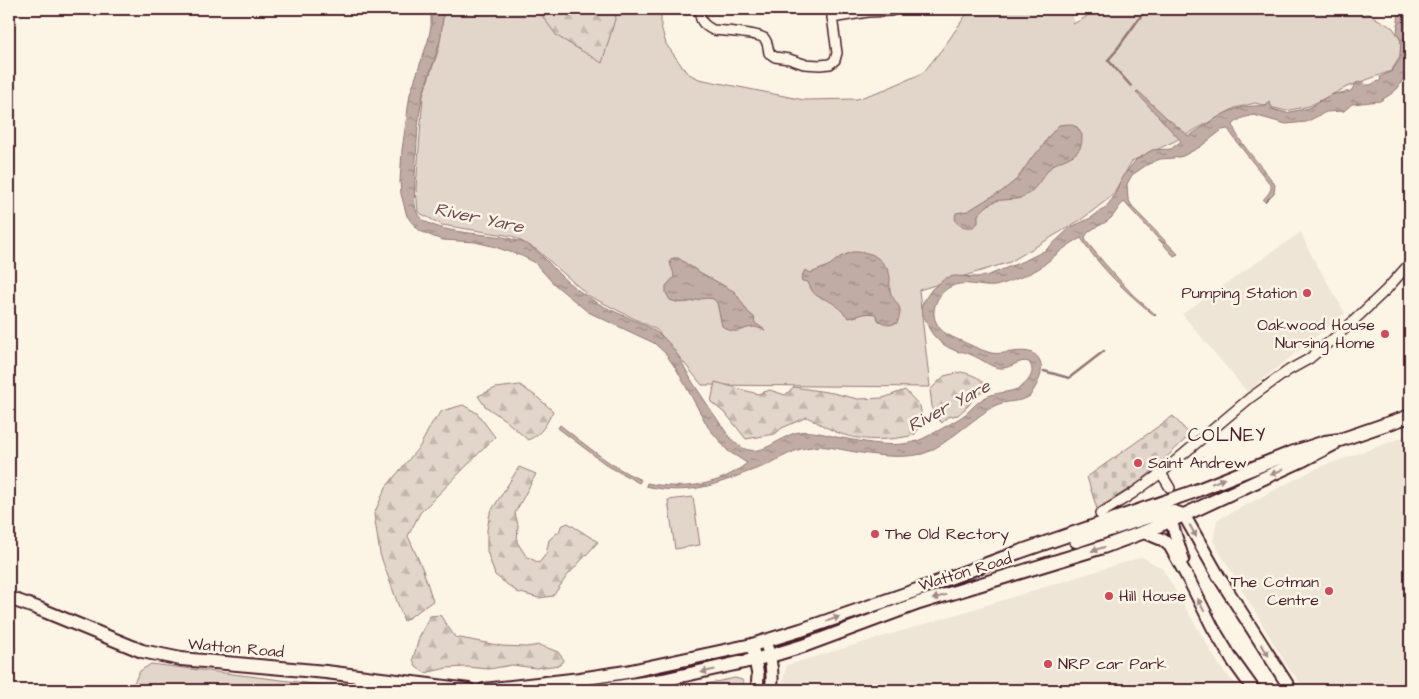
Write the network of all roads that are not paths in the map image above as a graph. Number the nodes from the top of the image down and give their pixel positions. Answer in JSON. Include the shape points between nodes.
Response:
{"nodes":[{"id":1,"x":700,"y":9,"type":"edge"},
{"id":2,"x":896,"y":9,"type":"edge"},
{"id":3,"x":832,"y":13,"type":"edge"},
{"id":4,"x":1410,"y":263,"type":"edge"},
{"id":5,"x":1410,"y":416,"type":"edge"},
{"id":6,"x":1340,"y":440,"type":"junction"},
{"id":7,"x":1161,"y":472,"type":"junction"},
{"id":8,"x":1170,"y":488,"type":"dead end"},
{"id":9,"x":1188,"y":494,"type":"junction"},
{"id":10,"x":1100,"y":514,"type":"dead end"},
{"id":11,"x":1176,"y":516,"type":"junction"},
{"id":12,"x":1144,"y":532,"type":"junction"},
{"id":13,"x":954,"y":577,"type":"junction"},
{"id":14,"x":1190,"y":582,"type":"junction"},
{"id":15,"x":9,"y":598,"type":"edge"},
{"id":16,"x":765,"y":641,"type":"junction"},
{"id":17,"x":752,"y":645,"type":"junction"},
{"id":18,"x":770,"y":656,"type":"junction"},
{"id":19,"x":756,"y":660,"type":"junction"},
{"id":20,"x":469,"y":690,"type":"edge"},
{"id":21,"x":484,"y":690,"type":"edge"},
{"id":22,"x":598,"y":690,"type":"edge"},
{"id":23,"x":757,"y":690,"type":"edge"},
{"id":24,"x":771,"y":690,"type":"edge"},
{"id":25,"x":1254,"y":690,"type":"edge"},
{"id":26,"x":1291,"y":690,"type":"edge"}],
"edges":[{"from":1,"to":3,"type":"street","via":[[700,19],[708,28],[762,37],[769,53],[775,57],[804,64],[830,64],[835,60]]},
{"from":2,"to":3,"type":"street"},
{"from":4,"to":7,"type":"street","via":[[1338,334],[1308,359],[1250,398]]},
{"from":5,"to":6,"type":"main road","name":"Watton Road"},
{"from":9,"to":6,"type":"main road","name":"Watton Road","one_way":true,"via":[[1291,452]]},
{"from":6,"to":11,"type":"main road","name":"Watton Road","one_way":true,"via":[[1321,452]]},
{"from":7,"to":8,"type":"street"},
{"from":7,"to":10,"type":"street"},
{"from":9,"to":11,"type":"main road","name":"Watton Road"},
{"from":9,"to":13,"type":"main road","name":"Watton Road"},
{"from":11,"to":12,"type":"main road","name":"Watton Road"},
{"from":11,"to":13,"type":"main road","name":"Watton Road","via":[[1157,514]]},
{"from":11,"to":14,"type":"street"},
{"from":11,"to":26,"type":"street","one_way":true},
{"from":12,"to":14,"type":"street","via":[[1170,546]]},
{"from":12,"to":18,"type":"main road","name":"Watton Road","one_way":true,"via":[[919,603]]},
{"from":16,"to":13,"type":"main road","name":"Watton Road","one_way":true},
{"from":25,"to":14,"type":"street","one_way":true,"via":[[1213,628]]},
{"from":15,"to":20,"type":"main road","name":"Watton Road","via":[[142,651],[181,659],[326,672]]},
{"from":16,"to":17,"type":"main road","name":"Watton Road"},
{"from":16,"to":18,"type":"street"},
{"from":17,"to":19,"type":"street"},
{"from":17,"to":21,"type":"main road","name":"Watton Road","via":[[626,672]]},
{"from":18,"to":19,"type":"main road","name":"Watton Road"},
{"from":18,"to":24,"type":"street"},
{"from":19,"to":22,"type":"main road","name":"Watton Road","one_way":true},
{"from":19,"to":23,"type":"street"}]}
